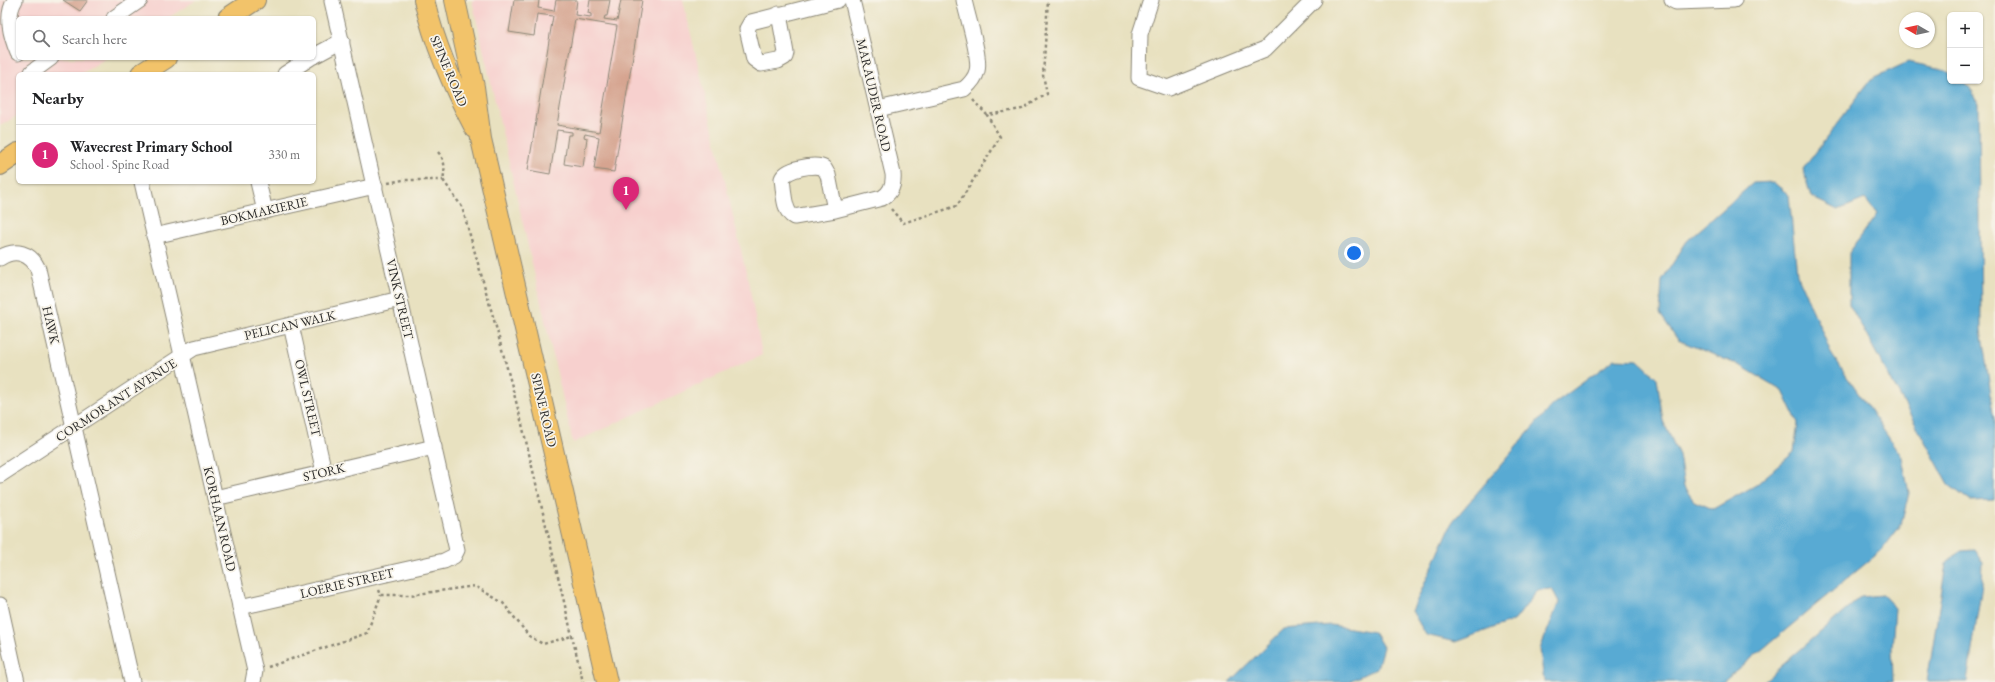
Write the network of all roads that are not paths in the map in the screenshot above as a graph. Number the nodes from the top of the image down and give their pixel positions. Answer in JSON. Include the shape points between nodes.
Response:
{"nodes":[{"id":1,"x":15,"y":0,"type":"edge"},
{"id":2,"x":140,"y":0,"type":"edge"},
{"id":3,"x":255,"y":0,"type":"edge"},
{"id":4,"x":424,"y":0,"type":"edge"},
{"id":5,"x":455,"y":0,"type":"edge"},
{"id":6,"x":838,"y":0,"type":"edge"},
{"id":7,"x":852,"y":0,"type":"edge"},
{"id":8,"x":964,"y":0,"type":"edge"},
{"id":9,"x":1151,"y":0,"type":"edge"},
{"id":10,"x":1314,"y":0,"type":"edge"},
{"id":11,"x":1672,"y":0,"type":"edge"},
{"id":12,"x":1734,"y":0,"type":"edge"},
{"id":13,"x":332,"y":1,"type":"edge"},
{"id":14,"x":779,"y":14,"type":"dead end"},
{"id":15,"x":117,"y":16,"type":"edge"},
{"id":16,"x":231,"y":16,"type":"edge"},
{"id":17,"x":342,"y":41,"type":"junction"},
{"id":18,"x":16,"y":45,"type":"edge"},
{"id":19,"x":316,"y":55,"type":"edge"},
{"id":20,"x":22,"y":60,"type":"edge"},
{"id":21,"x":48,"y":60,"type":"edge"},
{"id":22,"x":163,"y":60,"type":"edge"},
{"id":23,"x":307,"y":60,"type":"edge"},
{"id":24,"x":31,"y":72,"type":"edge"},
{"id":25,"x":33,"y":72,"type":"edge"},
{"id":26,"x":144,"y":72,"type":"edge"},
{"id":27,"x":288,"y":72,"type":"edge"},
{"id":28,"x":878,"y":109,"type":"junction"},
{"id":29,"x":481,"y":139,"type":"junction"},
{"id":30,"x":16,"y":154,"type":"edge"},
{"id":31,"x":0,"y":164,"type":"edge"},
{"id":32,"x":142,"y":184,"type":"edge"},
{"id":33,"x":258,"y":184,"type":"edge"},
{"id":34,"x":375,"y":186,"type":"junction"},
{"id":35,"x":835,"y":210,"type":"dead end"},
{"id":36,"x":265,"y":211,"type":"junction"},
{"id":37,"x":154,"y":236,"type":"junction"},
{"id":38,"x":0,"y":258,"type":"edge"},
{"id":39,"x":400,"y":299,"type":"junction"},
{"id":40,"x":291,"y":325,"type":"junction"},
{"id":41,"x":182,"y":357,"type":"junction"},
{"id":42,"x":74,"y":427,"type":"junction"},
{"id":43,"x":434,"y":447,"type":"junction"},
{"id":44,"x":324,"y":472,"type":"junction"},
{"id":45,"x":0,"y":475,"type":"edge"},
{"id":46,"x":215,"y":498,"type":"junction"},
{"id":47,"x":454,"y":556,"type":"joint"},
{"id":48,"x":0,"y":605,"type":"edge"},
{"id":49,"x":240,"y":607,"type":"junction"},
{"id":50,"x":254,"y":676,"type":"edge"},
{"id":51,"x":18,"y":682,"type":"edge"},
{"id":52,"x":132,"y":682,"type":"edge"},
{"id":53,"x":607,"y":682,"type":"edge"}],
"edges":[{"from":1,"to":18,"type":"street","via":[[9,15]]},
{"from":2,"to":15,"type":"street"},
{"from":3,"to":16,"type":"main road"},
{"from":4,"to":29,"type":"main road","name":"SPINE ROAD","via":[[448,74]]},
{"from":5,"to":29,"type":"main road","name":"SPINE ROAD","via":[[474,87]]},
{"from":6,"to":14,"type":"street"},
{"from":7,"to":28,"type":"street","name":"MARAUDER ROAD"},
{"from":8,"to":28,"type":"street","via":[[978,65],[973,80],[964,89]]},
{"from":9,"to":10,"type":"street","via":[[1140,34],[1139,78],[1168,88],[1265,49]]},
{"from":11,"to":12,"type":"street"},
{"from":13,"to":17,"type":"street","name":"VINK STREET"},
{"from":17,"to":19,"type":"street"},
{"from":17,"to":34,"type":"street","name":"VINK STREET"},
{"from":20,"to":24,"type":"street"},
{"from":21,"to":25,"type":"street"},
{"from":22,"to":26,"type":"main road"},
{"from":23,"to":27,"type":"street"},
{"from":28,"to":35,"type":"street","name":"MARAUDER ROAD","via":[[893,183],[886,194]]},
{"from":29,"to":53,"type":"main road","name":"SPINE ROAD"},
{"from":30,"to":31,"type":"main road"},
{"from":32,"to":37,"type":"street","name":"CORMORANT AVENUE"},
{"from":33,"to":36,"type":"street"},
{"from":34,"to":36,"type":"street","name":"BOKMAKIERIE"},
{"from":34,"to":39,"type":"street","name":"VINK STREET"},
{"from":36,"to":37,"type":"street","name":"BOKMAKIERIE"},
{"from":37,"to":41,"type":"street","name":"CORMORANT AVENUE"},
{"from":38,"to":42,"type":"street","name":"HAWK","via":[[10,253],[24,254],[38,269]]},
{"from":39,"to":40,"type":"street","name":"PELICAN WALK"},
{"from":39,"to":43,"type":"street","name":"VINK STREET"},
{"from":40,"to":41,"type":"street","name":"PELICAN WALK","via":[[194,348]]},
{"from":40,"to":44,"type":"street","name":"OWL STREET"},
{"from":41,"to":42,"type":"street","name":"CORMORANT AVENUE"},
{"from":41,"to":46,"type":"street","name":"KORHAAN ROAD"},
{"from":42,"to":45,"type":"street","name":"CORMORANT AVENUE"},
{"from":42,"to":52,"type":"street"},
{"from":43,"to":44,"type":"street","name":"STORK"},
{"from":43,"to":47,"type":"street","name":"VINK STREET","via":[[456,546]]},
{"from":44,"to":46,"type":"street","name":"STORK"},
{"from":46,"to":49,"type":"street","name":"KORHAAN ROAD"},
{"from":47,"to":49,"type":"street","name":"LOERIE STREET"},
{"from":48,"to":51,"type":"street"},
{"from":49,"to":50,"type":"street","name":"KORHAAN ROAD"}]}
